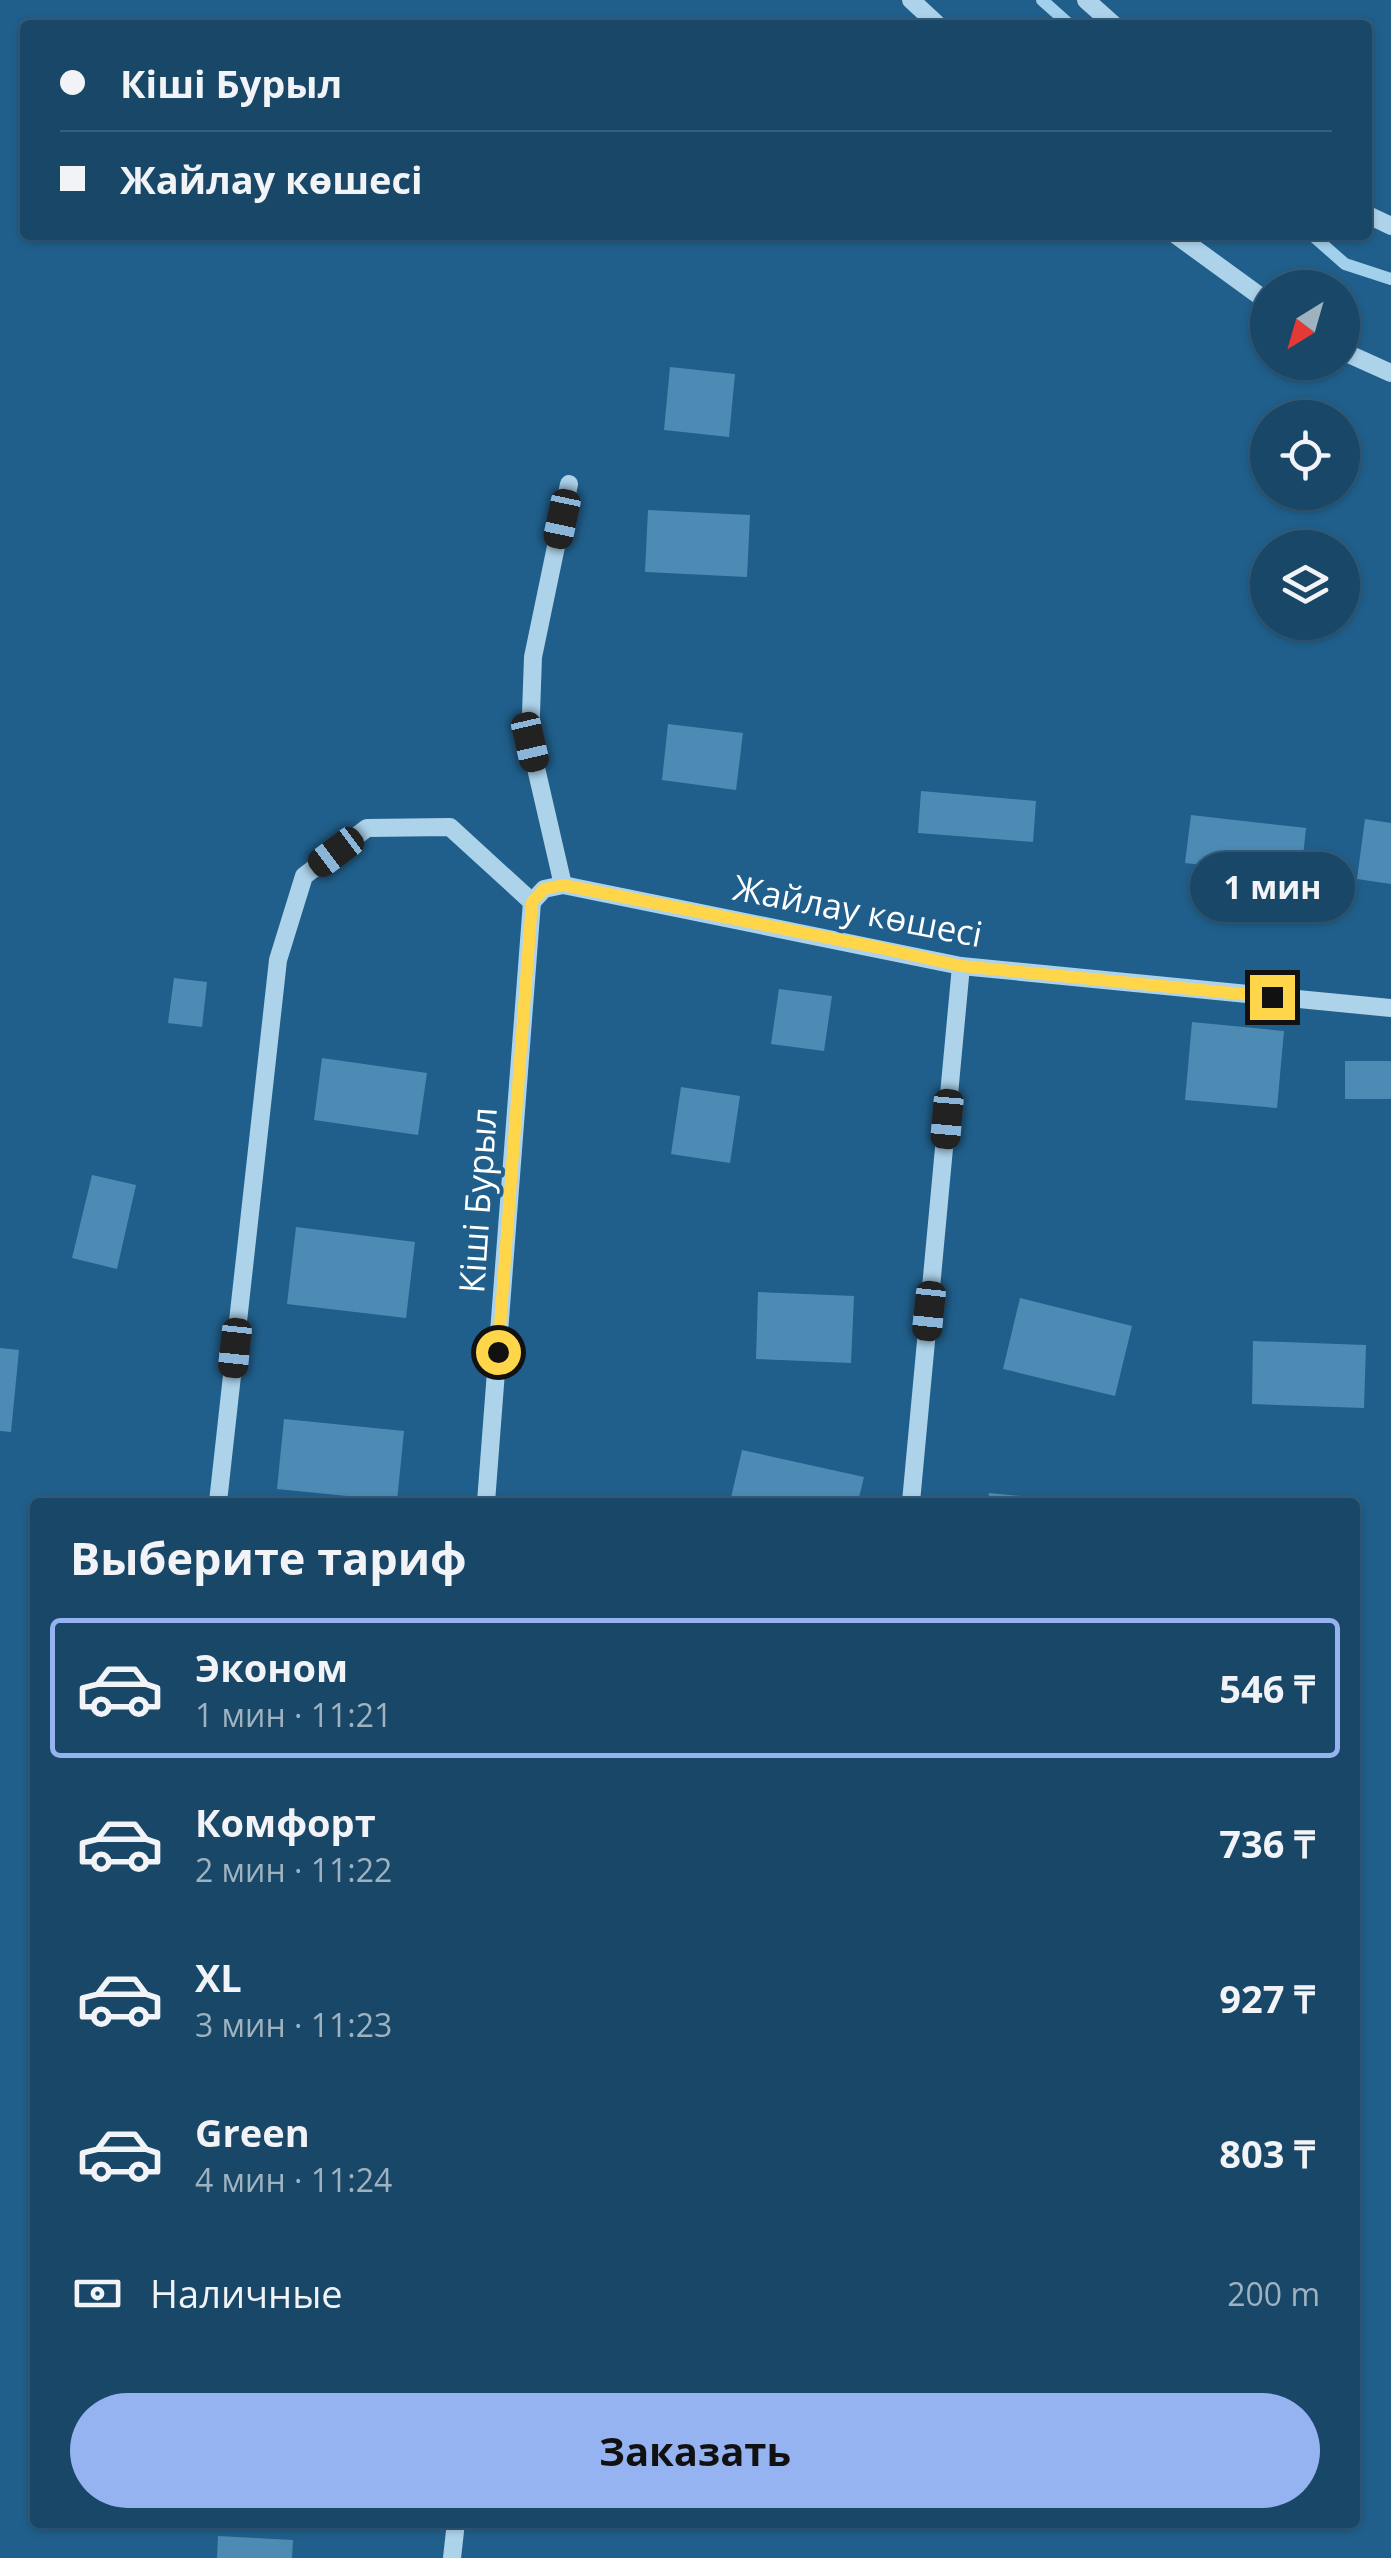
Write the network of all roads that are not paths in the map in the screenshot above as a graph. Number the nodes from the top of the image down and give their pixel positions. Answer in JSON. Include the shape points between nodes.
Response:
{"nodes":[{"id":1,"x":911,"y":0,"type":"edge"},
{"id":2,"x":1086,"y":0,"type":"edge"},
{"id":3,"x":933,"y":20,"type":"edge"},
{"id":4,"x":1108,"y":20,"type":"edge"},
{"id":5,"x":1183,"y":240,"type":"edge"},
{"id":6,"x":1250,"y":289,"type":"edge"},
{"id":7,"x":1360,"y":359,"type":"edge"},
{"id":8,"x":1391,"y":373,"type":"edge"},
{"id":9,"x":569,"y":484,"type":"dead end"},
{"id":10,"x":563,"y":885,"type":"junction"},
{"id":11,"x":532,"y":902,"type":"junction"},
{"id":12,"x":961,"y":966,"type":"junction"},
{"id":13,"x":1391,"y":1008,"type":"edge"},
{"id":14,"x":218,"y":1498,"type":"edge"},
{"id":15,"x":486,"y":1498,"type":"edge"},
{"id":16,"x":911,"y":1498,"type":"edge"},
{"id":17,"x":455,"y":2528,"type":"edge"},
{"id":18,"x":452,"y":2558,"type":"edge"}],
"edges":[{"from":1,"to":3,"type":"street"},
{"from":2,"to":4,"type":"street"},
{"from":5,"to":6,"type":"street"},
{"from":7,"to":8,"type":"street"},
{"from":9,"to":10,"type":"street","via":[[532,657],[530,742]]},
{"from":10,"to":11,"type":"street","via":[[544,889]]},
{"from":10,"to":12,"type":"street","name":"Жайлау көшесі"},
{"from":11,"to":14,"type":"street","via":[[450,828],[367,828],[304,876],[278,960]]},
{"from":11,"to":15,"type":"street","name":"Кіші Бурыл"},
{"from":12,"to":13,"type":"street","name":"Жайлау көшесі"},
{"from":12,"to":16,"type":"street"},
{"from":17,"to":18,"type":"street"}]}
